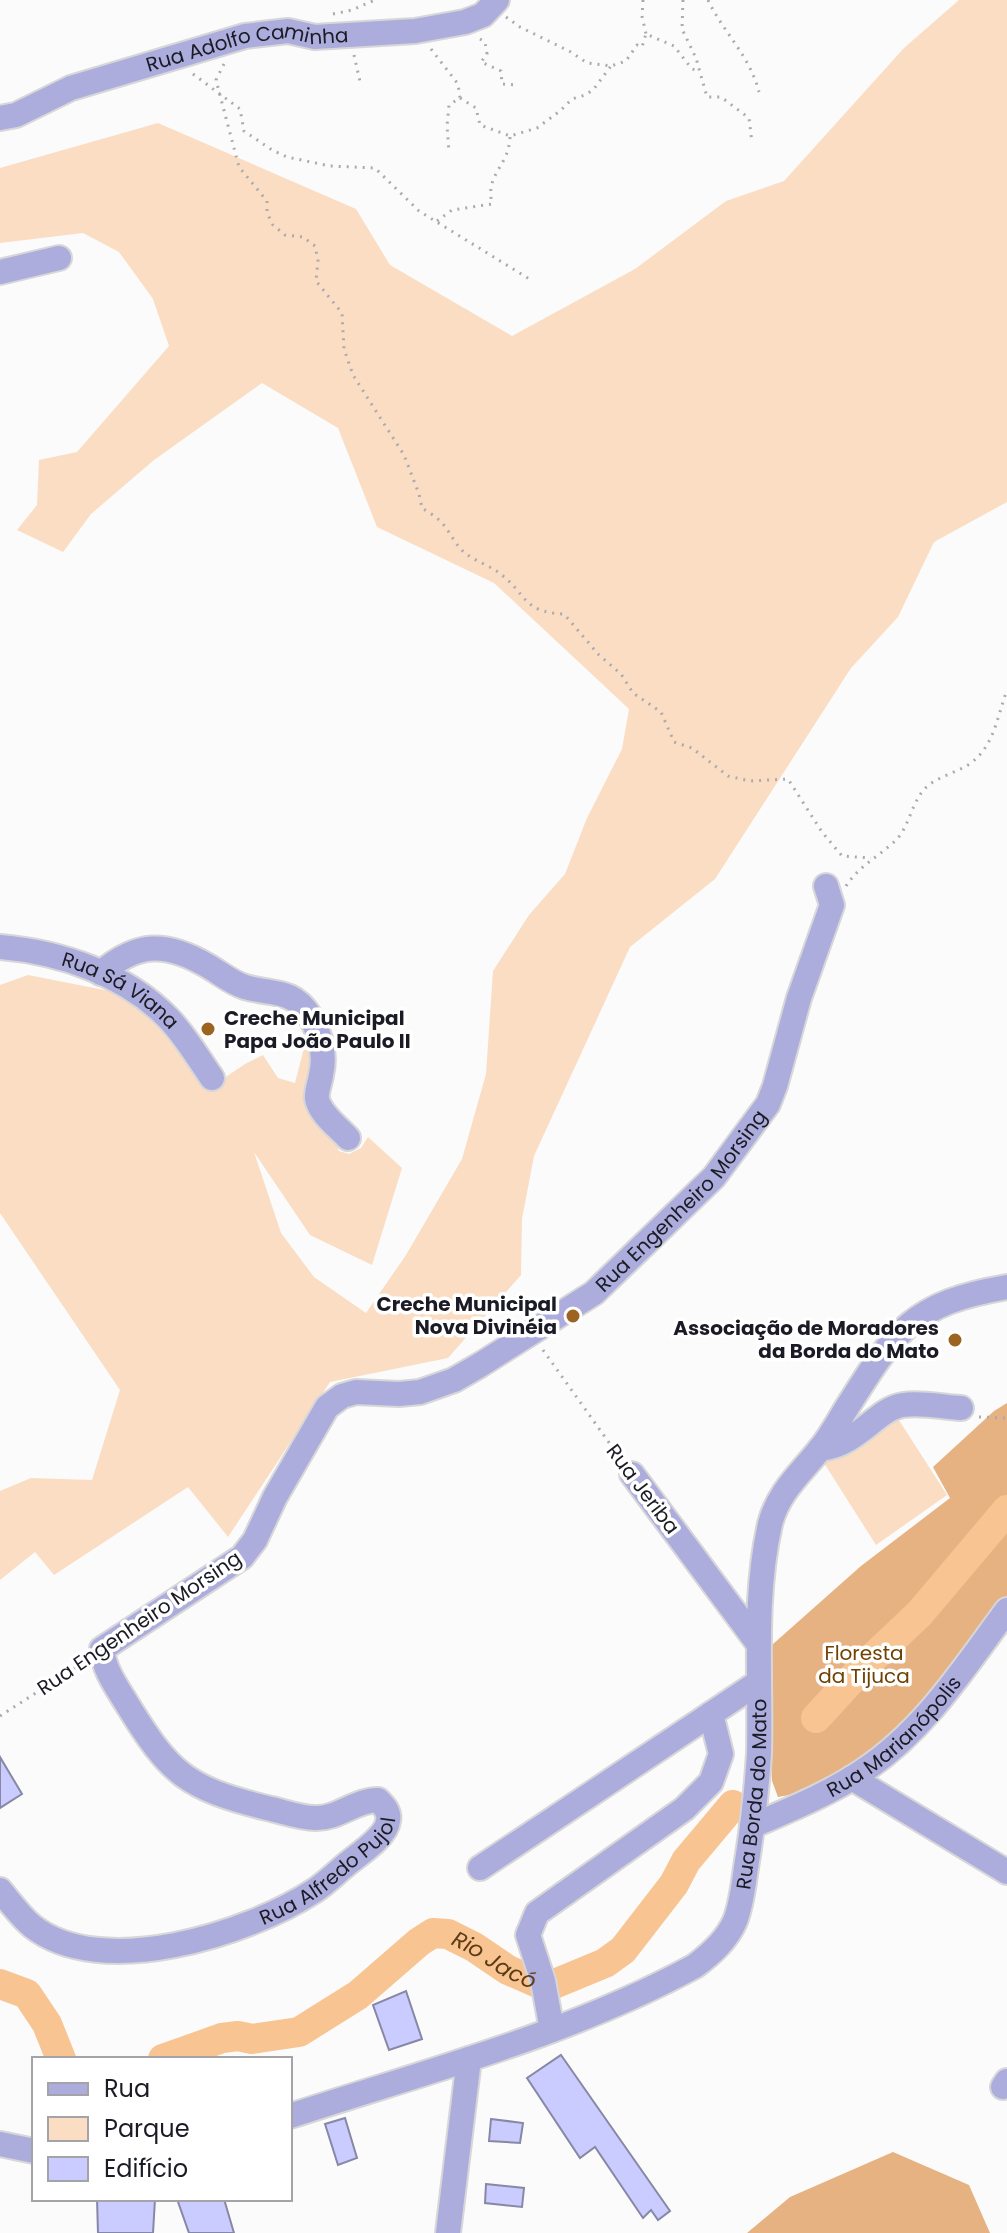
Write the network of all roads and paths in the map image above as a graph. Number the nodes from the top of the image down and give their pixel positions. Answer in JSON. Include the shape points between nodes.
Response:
{"nodes":[{"id":1,"x":497,"y":0,"type":"edge"},
{"id":2,"x":643,"y":0,"type":"edge"},
{"id":3,"x":683,"y":0,"type":"edge"},
{"id":4,"x":708,"y":0,"type":"edge"},
{"id":5,"x":456,"y":25,"type":"junction"},
{"id":6,"x":415,"y":31,"type":"junction"},
{"id":7,"x":646,"y":34,"type":"junction"},
{"id":8,"x":340,"y":35,"type":"junction"},
{"id":9,"x":176,"y":58,"type":"junction"},
{"id":10,"x":611,"y":66,"type":"junction"},
{"id":11,"x":700,"y":71,"type":"junction"},
{"id":12,"x":518,"y":85,"type":"dead end"},
{"id":13,"x":361,"y":86,"type":"dead end"},
{"id":14,"x":759,"y":92,"type":"dead end"},
{"id":15,"x":220,"y":95,"type":"junction"},
{"id":16,"x":460,"y":98,"type":"junction"},
{"id":17,"x":0,"y":118,"type":"edge"},
{"id":18,"x":510,"y":136,"type":"junction"},
{"id":19,"x":752,"y":143,"type":"dead end"},
{"id":20,"x":449,"y":152,"type":"dead end"},
{"id":21,"x":437,"y":221,"type":"junction"},
{"id":22,"x":59,"y":258,"type":"dead end"},
{"id":23,"x":0,"y":272,"type":"edge"},
{"id":24,"x":531,"y":280,"type":"dead end"},
{"id":25,"x":1007,"y":690,"type":"edge"},
{"id":26,"x":871,"y":858,"type":"junction"},
{"id":27,"x":829,"y":896,"type":"joint"},
{"id":28,"x":0,"y":947,"type":"edge"},
{"id":29,"x":101,"y":973,"type":"junction"},
{"id":30,"x":212,"y":1078,"type":"dead end"},
{"id":31,"x":348,"y":1138,"type":"dead end"},
{"id":32,"x":1007,"y":1287,"type":"edge"},
{"id":33,"x":531,"y":1334,"type":"junction"},
{"id":34,"x":961,"y":1408,"type":"joint"},
{"id":35,"x":1007,"y":1418,"type":"edge"},
{"id":36,"x":820,"y":1449,"type":"junction"},
{"id":37,"x":632,"y":1474,"type":"joint"},
{"id":38,"x":1007,"y":1610,"type":"edge"},
{"id":39,"x":757,"y":1642,"type":"junction"},
{"id":40,"x":102,"y":1649,"type":"junction"},
{"id":41,"x":759,"y":1682,"type":"junction"},
{"id":42,"x":711,"y":1714,"type":"junction"},
{"id":43,"x":0,"y":1716,"type":"edge"},
{"id":44,"x":852,"y":1778,"type":"junction"},
{"id":45,"x":752,"y":1826,"type":"junction"},
{"id":46,"x":480,"y":1868,"type":"dead end"},
{"id":47,"x":1007,"y":1872,"type":"edge"},
{"id":48,"x":0,"y":1890,"type":"edge"},
{"id":49,"x":552,"y":2025,"type":"junction"},
{"id":50,"x":469,"y":2059,"type":"junction"},
{"id":51,"x":292,"y":2115,"type":"edge"},
{"id":52,"x":0,"y":2144,"type":"edge"},
{"id":53,"x":32,"y":2151,"type":"edge"},
{"id":54,"x":448,"y":2233,"type":"edge"}],
"edges":[{"from":1,"to":5,"type":"street","name":"Rua Adolfo Caminha","via":[[483,15]]},
{"from":1,"to":10,"type":"path","via":[[504,16],[520,27],[587,63]]},
{"from":2,"to":7,"type":"path"},
{"from":3,"to":11,"type":"path","via":[[682,29]]},
{"from":4,"to":14,"type":"path","via":[[745,58]]},
{"from":5,"to":6,"type":"street","name":"Rua Adolfo Caminha"},
{"from":5,"to":12,"type":"path","via":[[485,42],[487,54],[481,62],[501,71],[502,84]]},
{"from":6,"to":8,"type":"street","name":"Rua Adolfo Caminha"},
{"from":6,"to":16,"type":"path","via":[[447,67]]},
{"from":7,"to":10,"type":"path","via":[[642,47],[637,45],[626,61]]},
{"from":7,"to":11,"type":"path","via":[[674,46],[692,69]]},
{"from":8,"to":9,"type":"street","name":"Rua Adolfo Caminha","via":[[288,31],[245,36]]},
{"from":8,"to":13,"type":"path","via":[[342,42],[352,45]]},
{"from":9,"to":15,"type":"path"},
{"from":9,"to":17,"type":"street","name":"Rua Adolfo Caminha","via":[[71,88]]},
{"from":10,"to":18,"type":"path","via":[[593,90],[572,99],[547,122]]},
{"from":11,"to":19,"type":"path","via":[[707,97],[721,97],[749,118]]},
{"from":15,"to":21,"type":"path","via":[[240,109],[244,131],[272,150],[314,164],[375,168],[419,211]]},
{"from":15,"to":26,"type":"path","via":[[239,167],[267,201],[273,225],[315,246],[316,281],[342,313],[344,349],[353,375],[404,455],[422,508],[466,553],[518,588],[526,603],[543,613],[564,614],[633,693],[661,712],[674,742],[692,748],[728,776],[788,779],[842,856]]},
{"from":16,"to":18,"type":"path","via":[[476,108],[480,125]]},
{"from":16,"to":20,"type":"path","via":[[449,105]]},
{"from":18,"to":21,"type":"path","via":[[504,162],[491,180],[492,204],[452,210]]},
{"from":21,"to":24,"type":"path"},
{"from":22,"to":23,"type":"street"},
{"from":25,"to":26,"type":"path","via":[[983,751],[919,794],[897,839]]},
{"from":26,"to":27,"type":"path"},
{"from":27,"to":33,"type":"street","name":"Rua Engenheiro Morsing","via":[[768,1104],[714,1177],[669,1222],[594,1293]]},
{"from":28,"to":29,"type":"street","name":"Rua Sá Viana","via":[[55,955]]},
{"from":29,"to":30,"type":"street","name":"Rua Sá Viana","via":[[168,1018]]},
{"from":29,"to":31,"type":"street","via":[[134,950],[155,947],[204,963],[243,986],[299,1002],[315,1026],[324,1056],[317,1099]]},
{"from":32,"to":36,"type":"street","name":"Rua Borda do Mato","via":[[929,1309],[905,1328]]},
{"from":33,"to":37,"type":"path","name":"Rua Jeriba"},
{"from":33,"to":40,"type":"street","name":"Rua Engenheiro Morsing","via":[[439,1386],[399,1394],[356,1392],[327,1407],[242,1557]]},
{"from":34,"to":35,"type":"path","via":[[971,1417]]},
{"from":34,"to":36,"type":"street","via":[[902,1405],[848,1442]]},
{"from":36,"to":39,"type":"street","name":"Rua Borda do Mato","via":[[787,1487],[771,1521]]},
{"from":37,"to":39,"type":"street","name":"Rua Jeriba"},
{"from":38,"to":44,"type":"street","name":"Rua Marianópolis","via":[[921,1722]]},
{"from":39,"to":41,"type":"street","name":"Rua Borda do Mato"},
{"from":40,"to":43,"type":"path","name":"Rua Engenheiro Morsing"},
{"from":40,"to":48,"type":"street","name":"Rua Alfredo Pujol","via":[[110,1675],[151,1743],[191,1781],[212,1793],[313,1819],[378,1800],[387,1809],[388,1822],[316,1890],[287,1907],[170,1947],[91,1949],[58,1939],[33,1927]]},
{"from":41,"to":42,"type":"street"},
{"from":41,"to":45,"type":"street","name":"Rua Borda do Mato"},
{"from":42,"to":46,"type":"street"},
{"from":42,"to":49,"type":"street","via":[[721,1754],[711,1782],[684,1809],[537,1913],[528,1935]]},
{"from":44,"to":45,"type":"street","name":"Rua Marianópolis"},
{"from":44,"to":47,"type":"street"},
{"from":45,"to":49,"type":"street","name":"Rua Borda do Mato","via":[[735,1921],[710,1954],[670,1979]]},
{"from":49,"to":50,"type":"street","name":"Rua Borda do Mato"},
{"from":50,"to":51,"type":"street","name":"Rua Borda do Mato"},
{"from":50,"to":54,"type":"street"},
{"from":52,"to":53,"type":"street"}]}
